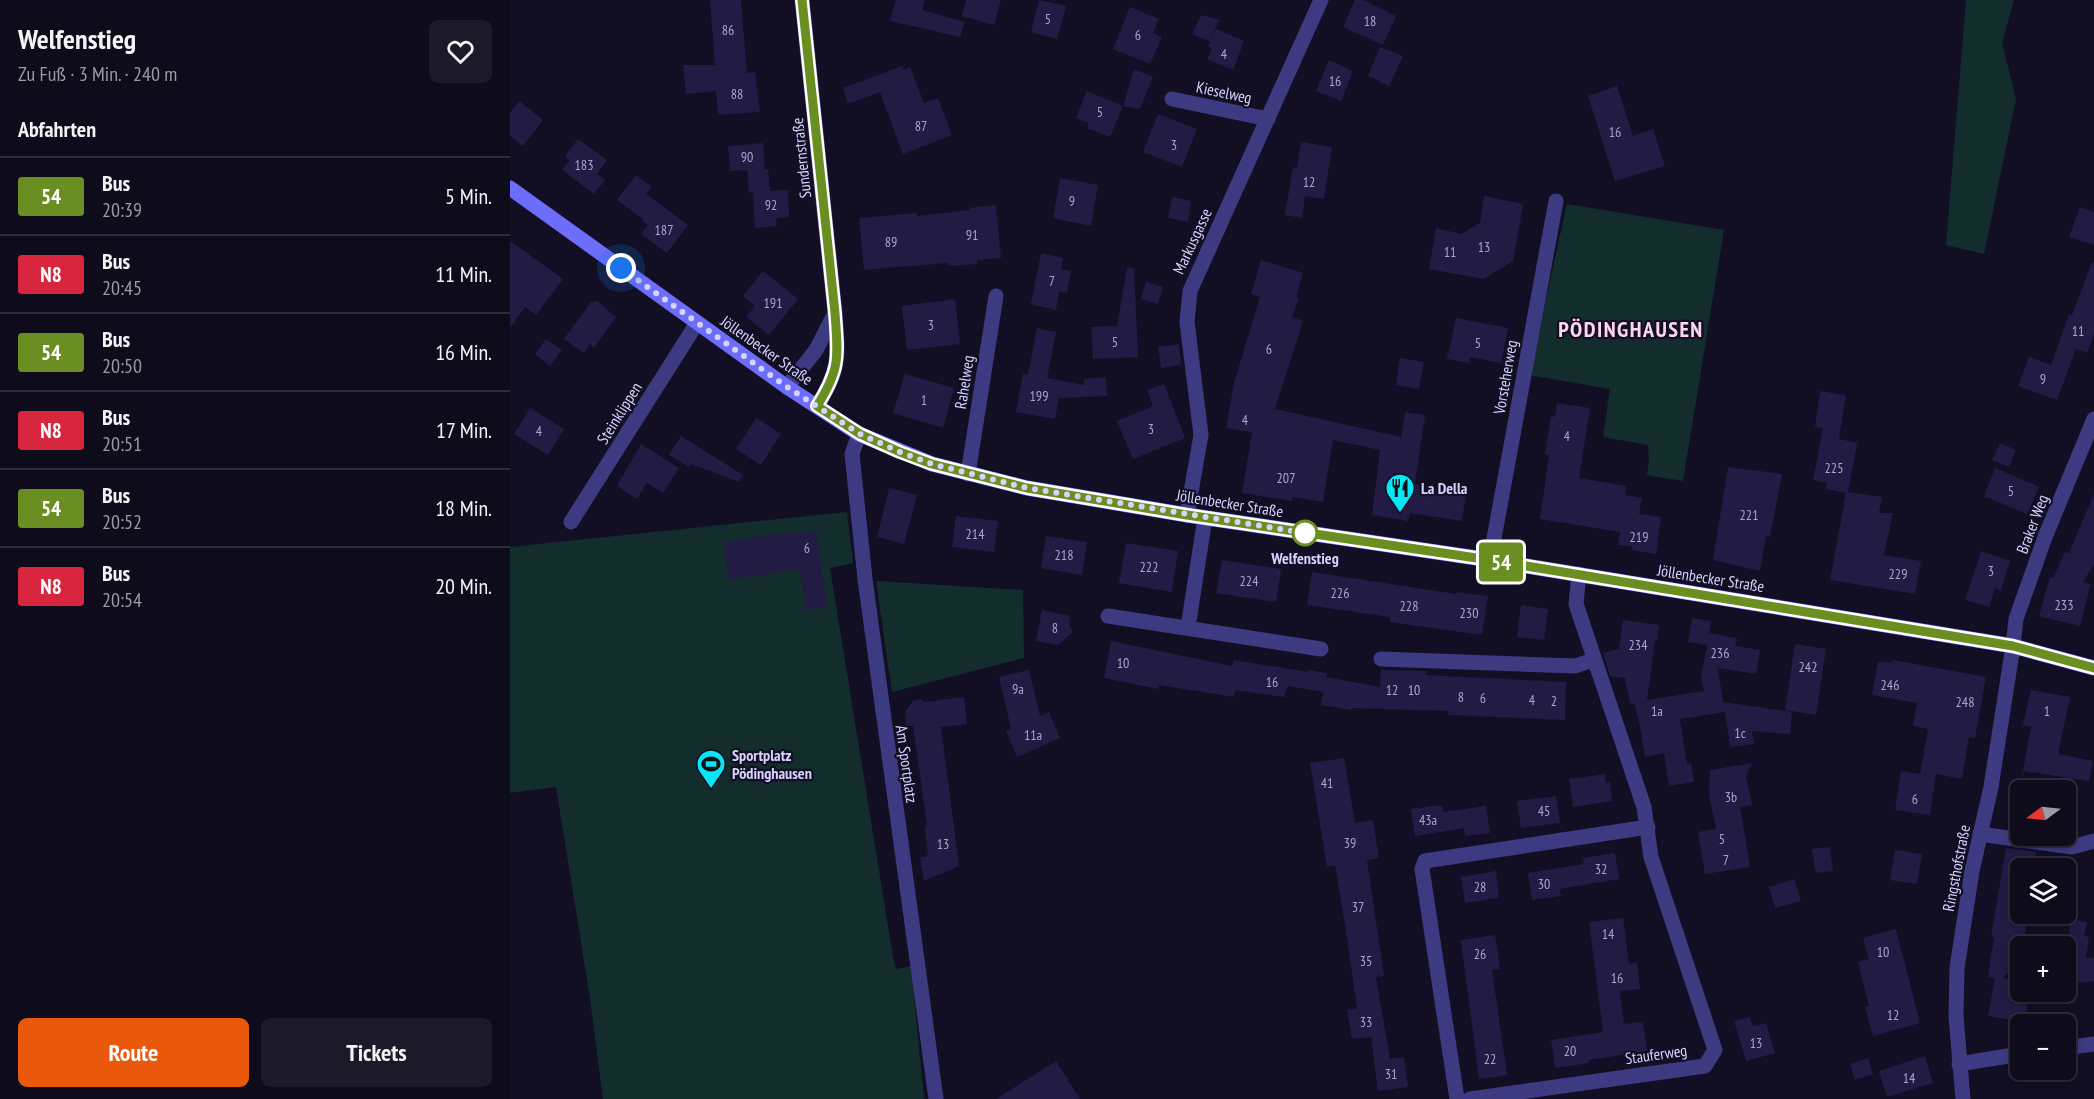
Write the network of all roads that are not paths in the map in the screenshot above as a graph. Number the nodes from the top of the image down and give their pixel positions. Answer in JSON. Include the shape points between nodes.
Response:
{"nodes":[{"id":1,"x":802,"y":0,"type":"edge"},
{"id":2,"x":1321,"y":0,"type":"edge"},
{"id":3,"x":1172,"y":99,"type":"dead end"},
{"id":4,"x":1268,"y":119,"type":"junction"},
{"id":5,"x":510,"y":188,"type":"edge"},
{"id":6,"x":1556,"y":201,"type":"dead end"},
{"id":7,"x":996,"y":296,"type":"dead end"},
{"id":8,"x":835,"y":313,"type":"junction"},
{"id":9,"x":697,"y":322,"type":"junction"},
{"id":10,"x":787,"y":387,"type":"junction"},
{"id":11,"x":817,"y":406,"type":"junction"},
{"id":12,"x":2094,"y":419,"type":"edge"},
{"id":13,"x":860,"y":434,"type":"junction"},
{"id":14,"x":968,"y":474,"type":"junction"},
{"id":15,"x":1187,"y":515,"type":"junction"},
{"id":16,"x":1205,"y":518,"type":"junction"},
{"id":17,"x":571,"y":522,"type":"dead end"},
{"id":18,"x":1490,"y":560,"type":"junction"},
{"id":19,"x":1579,"y":574,"type":"junction"},
{"id":20,"x":1108,"y":616,"type":"dead end"},
{"id":21,"x":1188,"y":627,"type":"junction"},
{"id":22,"x":2013,"y":646,"type":"junction"},
{"id":23,"x":1321,"y":649,"type":"dead end"},
{"id":24,"x":1381,"y":659,"type":"dead end"},
{"id":25,"x":1593,"y":660,"type":"junction"},
{"id":26,"x":2094,"y":668,"type":"edge"},
{"id":27,"x":1648,"y":827,"type":"junction"},
{"id":28,"x":1980,"y":834,"type":"junction"},
{"id":29,"x":2094,"y":841,"type":"edge"},
{"id":30,"x":2094,"y":1044,"type":"edge"},
{"id":31,"x":2076,"y":1047,"type":"edge"},
{"id":32,"x":2010,"y":1056,"type":"edge"},
{"id":33,"x":1959,"y":1064,"type":"junction"},
{"id":34,"x":936,"y":1099,"type":"edge"},
{"id":35,"x":1457,"y":1099,"type":"edge"},
{"id":36,"x":1470,"y":1099,"type":"edge"},
{"id":37,"x":1962,"y":1099,"type":"edge"}],
"edges":[{"from":1,"to":8,"type":"street","name":"Sundernstraße"},
{"from":2,"to":4,"type":"street","name":"Markusgasse"},
{"from":3,"to":4,"type":"street","name":"Kieselweg"},
{"from":4,"to":15,"type":"street","name":"Markusgasse","via":[[1190,291],[1187,322],[1201,435]]},
{"from":5,"to":9,"type":"main road","name":"Jöllenbecker Straße"},
{"from":6,"to":18,"type":"street","name":"Vorsteherweg"},
{"from":7,"to":14,"type":"street","name":"Rahelweg"},
{"from":8,"to":10,"type":"street","via":[[816,350]]},
{"from":8,"to":11,"type":"street","name":"Sundernstraße","via":[[838,360],[831,384]]},
{"from":9,"to":10,"type":"main road","name":"Jöllenbecker Straße"},
{"from":9,"to":17,"type":"street","name":"Steinklippen"},
{"from":10,"to":11,"type":"main road","name":"Jöllenbecker Straße"},
{"from":11,"to":13,"type":"main road","name":"Jöllenbecker Straße"},
{"from":12,"to":22,"type":"street","name":"Braker Weg","via":[[2037,558],[2016,619]]},
{"from":13,"to":14,"type":"main road","name":"Jöllenbecker Straße"},
{"from":13,"to":34,"type":"street","name":"Am Sportplatz","via":[[852,454],[863,568]]},
{"from":14,"to":15,"type":"main road","name":"Jöllenbecker Straße"},
{"from":15,"to":16,"type":"main road","name":"Jöllenbecker Straße"},
{"from":16,"to":18,"type":"main road","name":"Jöllenbecker Straße"},
{"from":16,"to":21,"type":"street"},
{"from":18,"to":19,"type":"main road","name":"Jöllenbecker Straße"},
{"from":19,"to":22,"type":"main road","name":"Jöllenbecker Straße"},
{"from":19,"to":25,"type":"street","name":"Stauferweg","via":[[1576,604]]},
{"from":20,"to":21,"type":"street"},
{"from":21,"to":23,"type":"street"},
{"from":22,"to":26,"type":"main road","name":"Jöllenbecker Straße"},
{"from":22,"to":28,"type":"street","name":"Ringsthofstraße"},
{"from":24,"to":25,"type":"street","via":[[1575,666]]},
{"from":25,"to":27,"type":"street","name":"Stauferweg"},
{"from":27,"to":35,"type":"street","via":[[1425,861],[1422,869]]},
{"from":27,"to":36,"type":"street","name":"Stauferweg","via":[[1651,857],[1715,1050],[1706,1066]]},
{"from":28,"to":29,"type":"street","via":[[2072,847]]},
{"from":28,"to":33,"type":"street","name":"Ringsthofstraße","via":[[1957,968]]},
{"from":30,"to":31,"type":"street"},
{"from":32,"to":33,"type":"street"},
{"from":33,"to":37,"type":"street","name":"Ringsthofstraße"}]}
